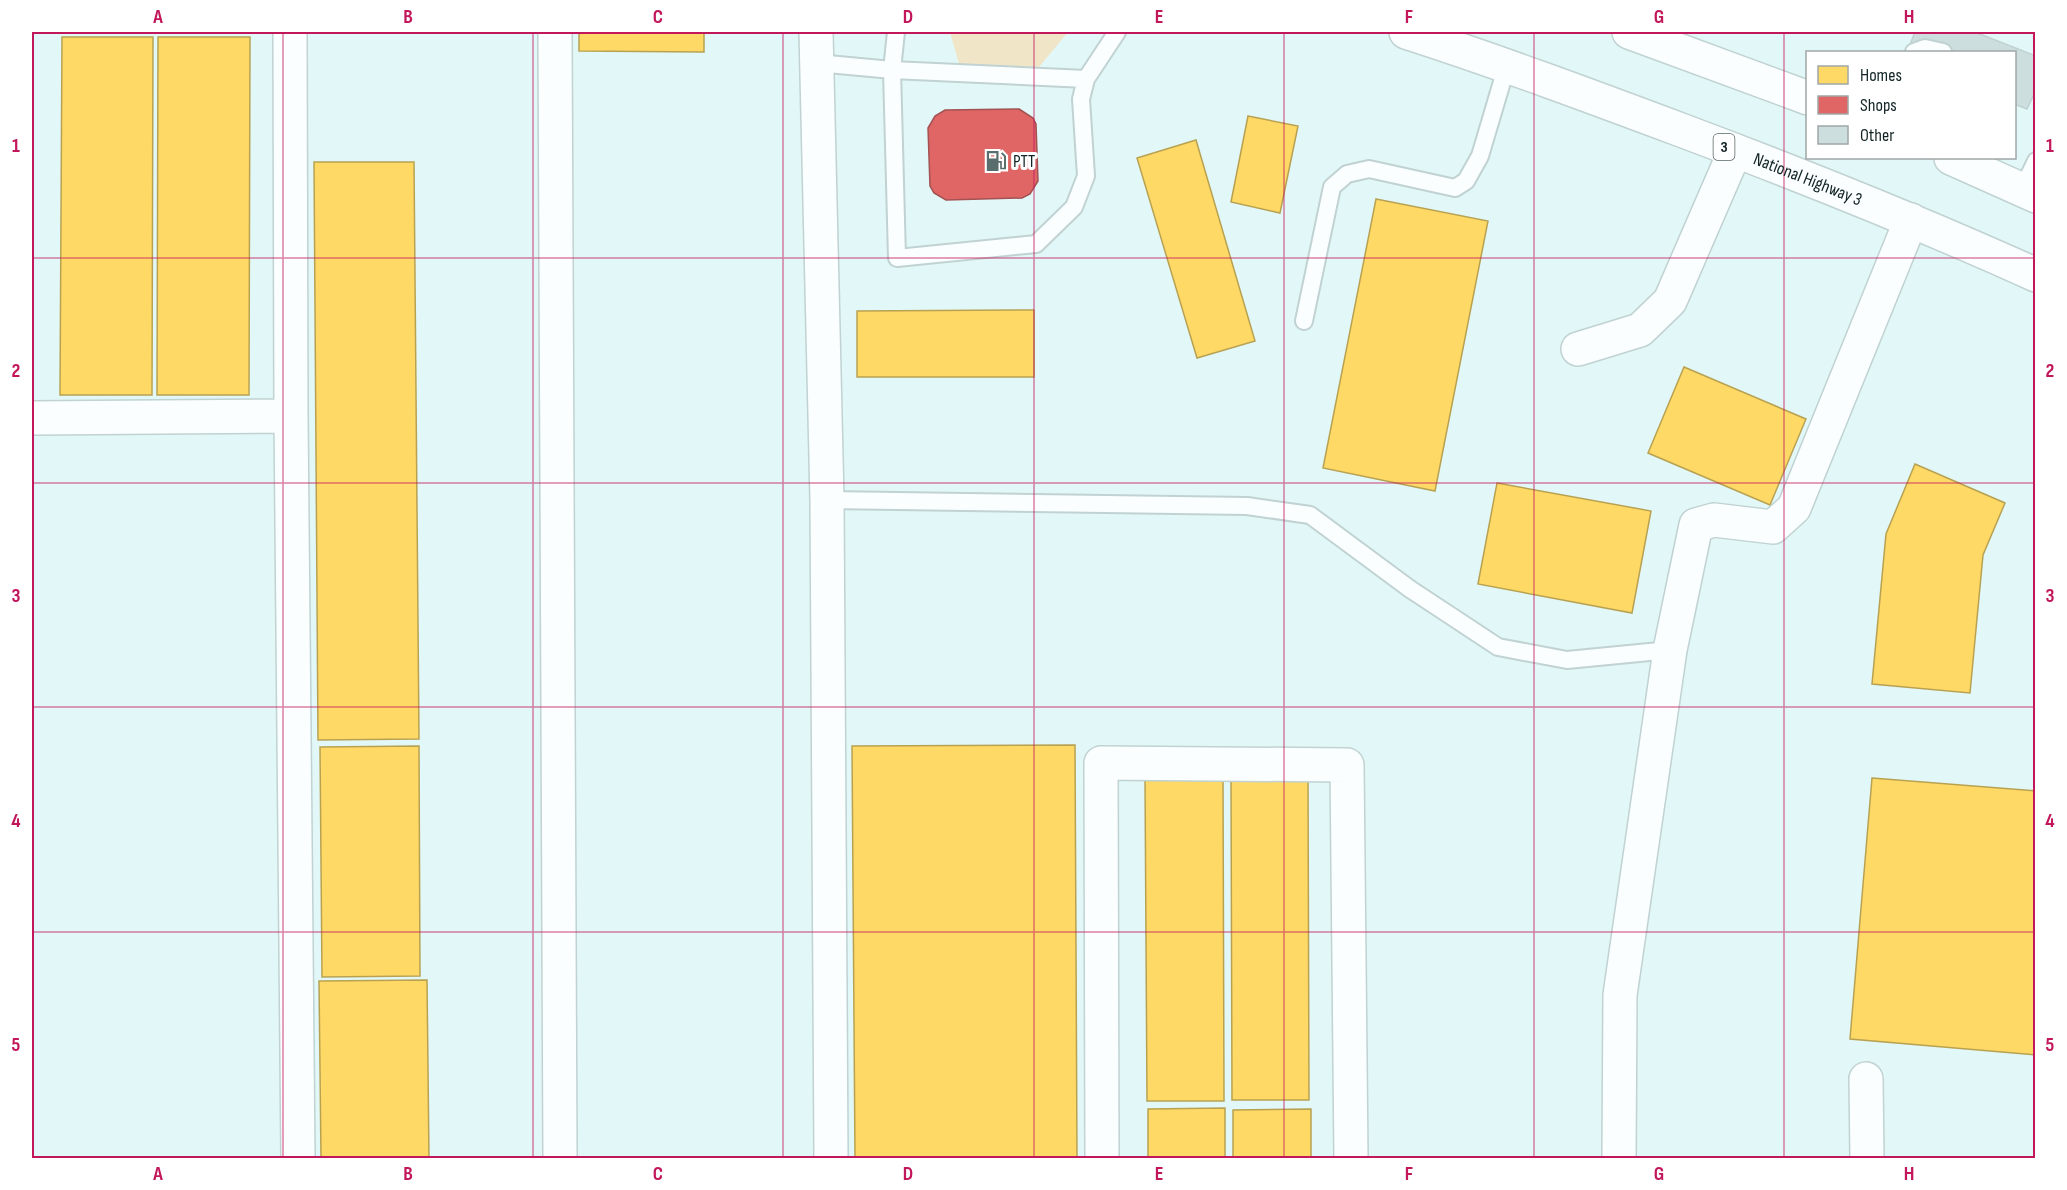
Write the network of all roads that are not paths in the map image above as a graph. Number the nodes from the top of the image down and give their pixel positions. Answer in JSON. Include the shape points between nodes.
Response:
{"nodes":[{"id":1,"x":290,"y":32,"type":"edge"},
{"id":2,"x":555,"y":32,"type":"edge"},
{"id":3,"x":896,"y":32,"type":"edge"},
{"id":4,"x":1117,"y":32,"type":"edge"},
{"id":5,"x":1406,"y":32,"type":"edge"},
{"id":6,"x":1629,"y":32,"type":"edge"},
{"id":7,"x":817,"y":47,"type":"edge"},
{"id":8,"x":1917,"y":51,"type":"edge"},
{"id":9,"x":1938,"y":51,"type":"edge"},
{"id":10,"x":1506,"y":65,"type":"junction"},
{"id":11,"x":892,"y":70,"type":"junction"},
{"id":12,"x":1086,"y":79,"type":"junction"},
{"id":13,"x":1806,"y":97,"type":"edge"},
{"id":14,"x":1735,"y":151,"type":"junction"},
{"id":15,"x":1969,"y":161,"type":"edge"},
{"id":16,"x":2036,"y":161,"type":"edge"},
{"id":17,"x":2029,"y":193,"type":"edge"},
{"id":18,"x":1911,"y":220,"type":"junction"},
{"id":19,"x":2036,"y":275,"type":"edge"},
{"id":20,"x":1304,"y":321,"type":"dead end"},
{"id":21,"x":1578,"y":349,"type":"dead end"},
{"id":22,"x":291,"y":416,"type":"junction"},
{"id":23,"x":32,"y":417,"type":"edge"},
{"id":24,"x":827,"y":500,"type":"junction"},
{"id":25,"x":1670,"y":650,"type":"junction"},
{"id":26,"x":1866,"y":1079,"type":"dead end"},
{"id":27,"x":298,"y":1158,"type":"edge"},
{"id":28,"x":560,"y":1158,"type":"edge"},
{"id":29,"x":831,"y":1158,"type":"edge"},
{"id":30,"x":1102,"y":1158,"type":"edge"},
{"id":31,"x":1351,"y":1158,"type":"edge"},
{"id":32,"x":1619,"y":1158,"type":"edge"},
{"id":33,"x":1867,"y":1158,"type":"edge"}],
"edges":[{"from":1,"to":22,"type":"main road"},
{"from":2,"to":28,"type":"main road"},
{"from":3,"to":11,"type":"lane"},
{"from":4,"to":12,"type":"lane"},
{"from":5,"to":10,"type":"main road","name":"National Highway 3","number":"3"},
{"from":6,"to":13,"type":"main road"},
{"from":7,"to":11,"type":"lane"},
{"from":7,"to":24,"type":"main road"},
{"from":8,"to":9,"type":"lane"},
{"from":10,"to":14,"type":"main road","name":"National Highway 3","number":"3"},
{"from":10,"to":20,"type":"lane","via":[[1480,156],[1466,181],[1455,188],[1370,169],[1347,174],[1332,188]]},
{"from":11,"to":12,"type":"lane"},
{"from":11,"to":12,"type":"lane","via":[[897,258],[1036,244],[1074,207],[1086,176],[1081,99]]},
{"from":14,"to":18,"type":"main road","name":"National Highway 3","number":"3"},
{"from":14,"to":21,"type":"main road","via":[[1670,301],[1640,330]]},
{"from":15,"to":17,"type":"main road"},
{"from":16,"to":17,"type":"lane"},
{"from":18,"to":19,"type":"main road","name":"National Highway 3","number":"3"},
{"from":18,"to":25,"type":"main road","via":[[1794,508],[1773,527],[1714,520],[1696,525]]},
{"from":22,"to":23,"type":"main road"},
{"from":22,"to":27,"type":"main road"},
{"from":24,"to":25,"type":"lane","via":[[1247,506],[1310,515],[1410,589],[1498,646],[1567,660]]},
{"from":24,"to":29,"type":"main road"},
{"from":25,"to":32,"type":"main road","via":[[1620,995]]},
{"from":26,"to":33,"type":"main road"},
{"from":30,"to":31,"type":"main road","via":[[1101,763],[1347,765]]}]}
